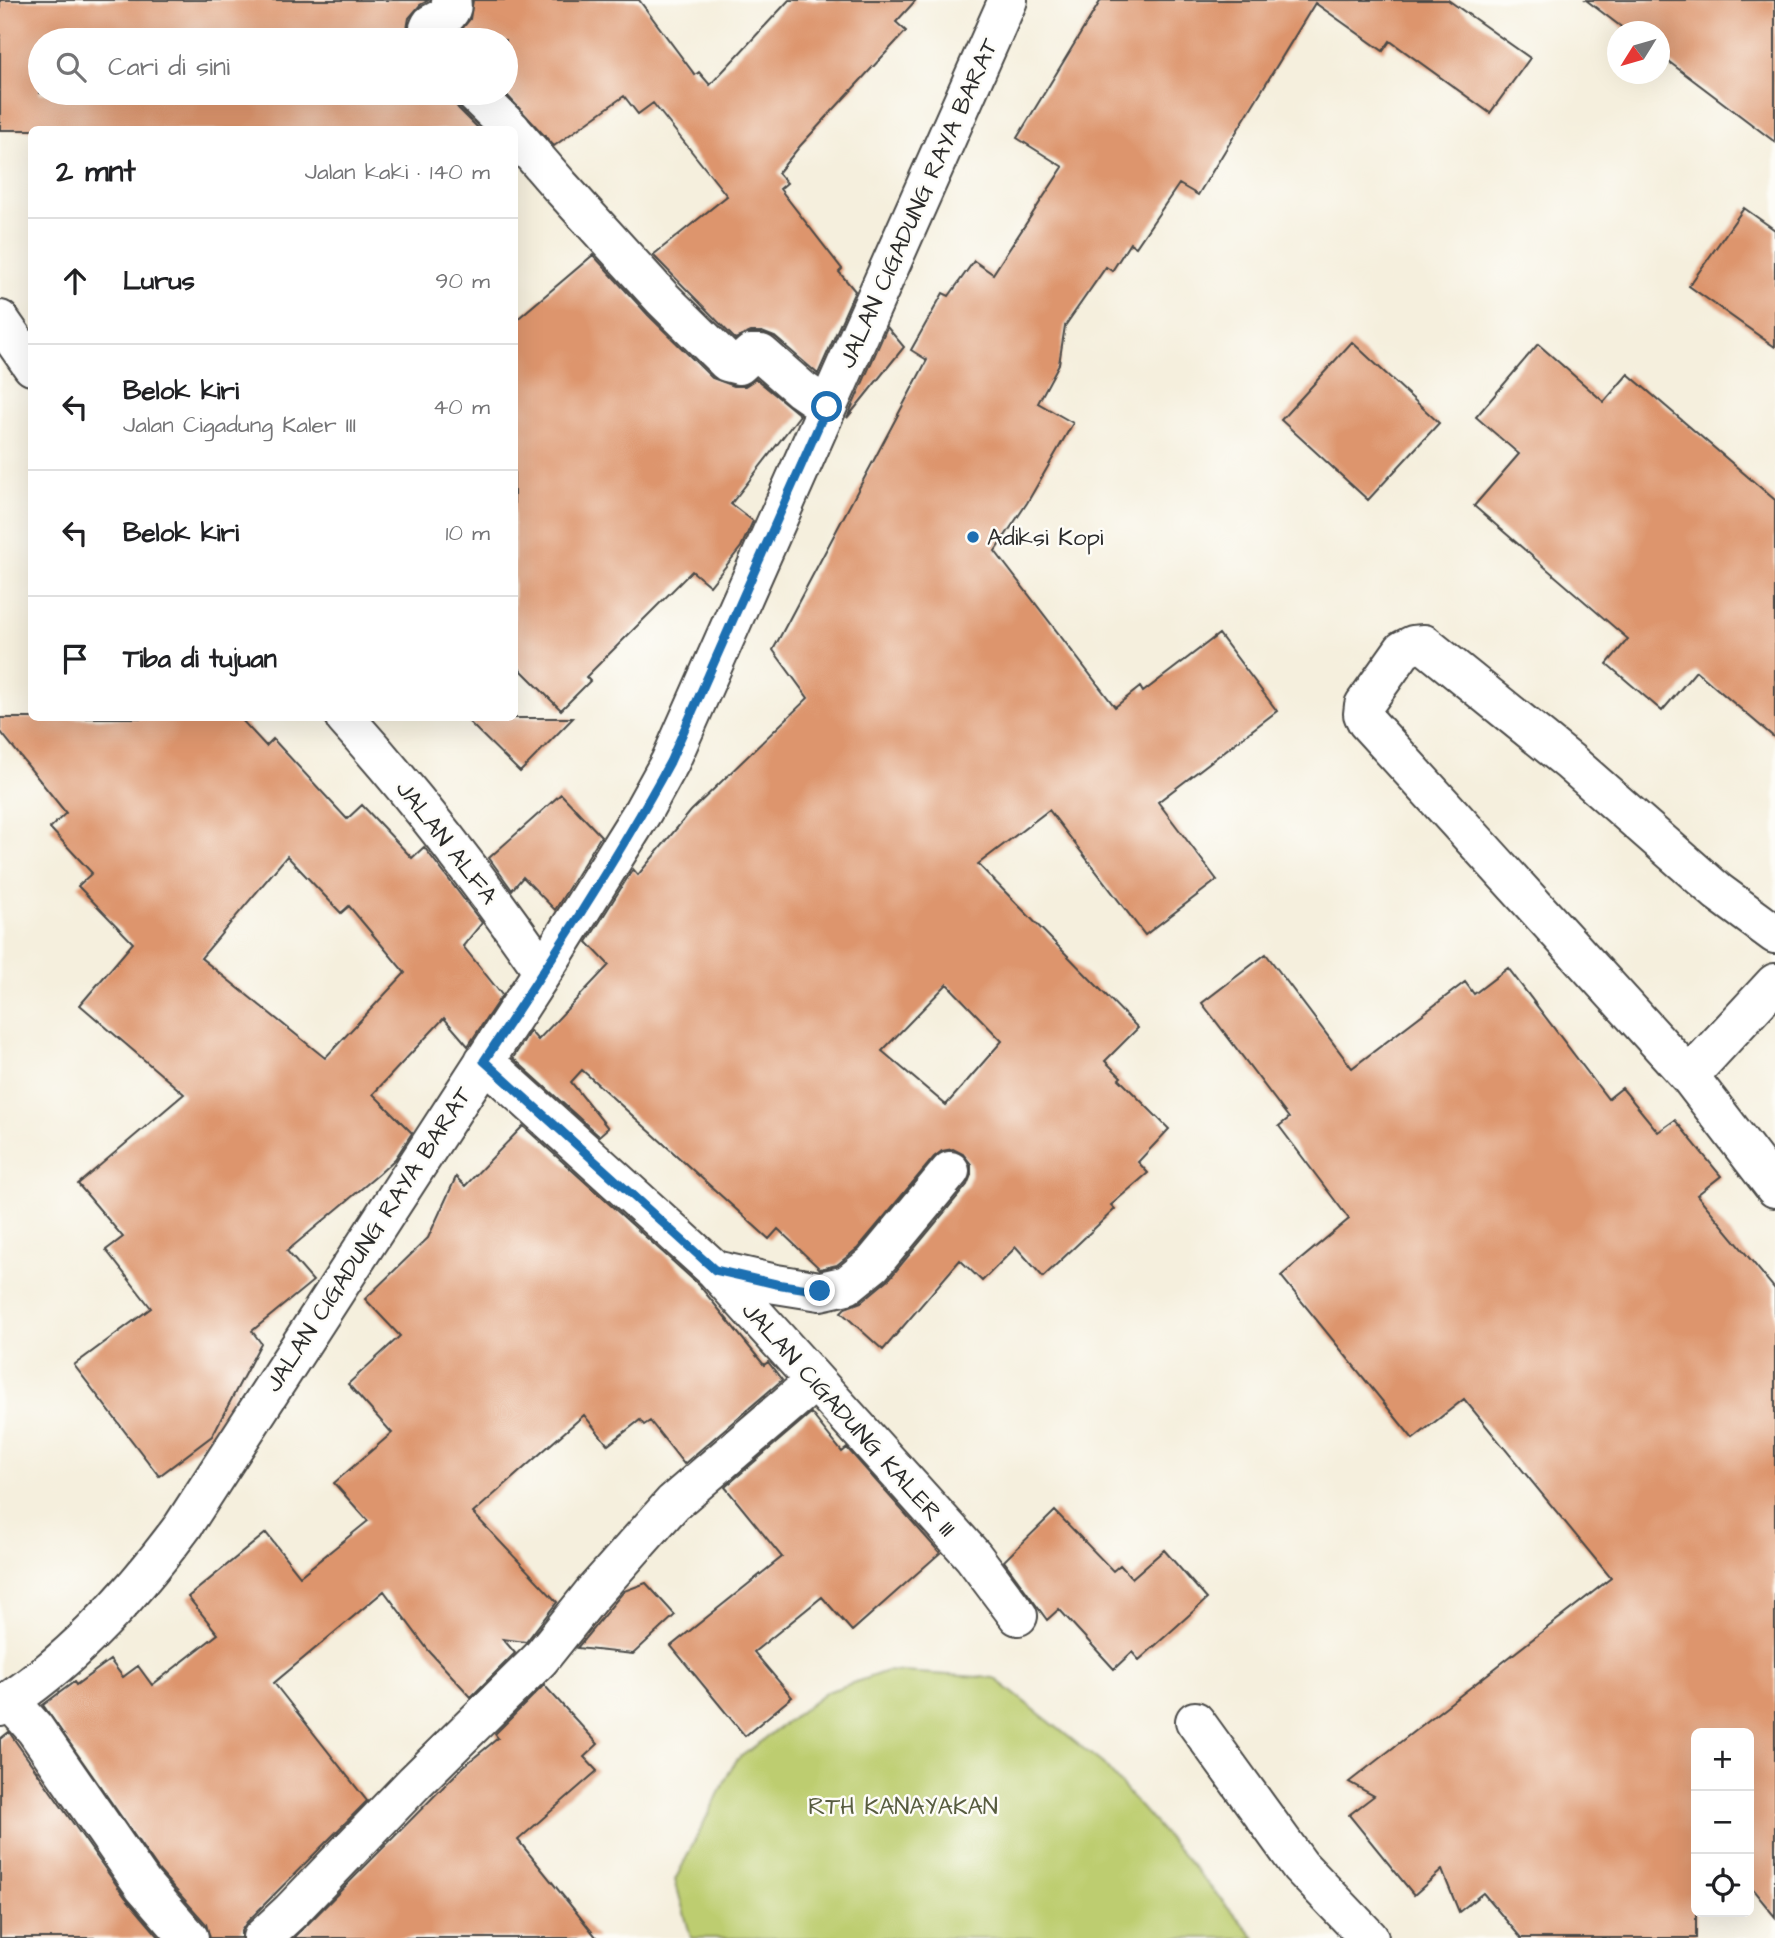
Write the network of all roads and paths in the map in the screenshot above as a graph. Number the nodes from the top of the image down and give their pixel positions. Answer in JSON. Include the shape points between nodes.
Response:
{"nodes":[{"id":1,"x":451,"y":0,"type":"edge"},
{"id":2,"x":1009,"y":0,"type":"edge"},
{"id":3,"x":429,"y":28,"type":"edge"},
{"id":4,"x":486,"y":105,"type":"edge"},
{"id":5,"x":508,"y":126,"type":"edge"},
{"id":6,"x":518,"y":137,"type":"edge"},
{"id":7,"x":0,"y":320,"type":"edge"},
{"id":8,"x":28,"y":360,"type":"edge"},
{"id":9,"x":827,"y":407,"type":"junction"},
{"id":10,"x":348,"y":721,"type":"edge"},
{"id":11,"x":1775,"y":934,"type":"edge"},
{"id":12,"x":543,"y":971,"type":"junction"},
{"id":13,"x":1775,"y":983,"type":"edge"},
{"id":14,"x":484,"y":1061,"type":"junction"},
{"id":15,"x":1689,"y":1076,"type":"junction"},
{"id":16,"x":950,"y":1171,"type":"dead end"},
{"id":17,"x":1775,"y":1188,"type":"edge"},
{"id":18,"x":715,"y":1270,"type":"junction"},
{"id":19,"x":815,"y":1381,"type":"junction"},
{"id":20,"x":1018,"y":1616,"type":"dead end"},
{"id":21,"x":5,"y":1704,"type":"edge"},
{"id":22,"x":1195,"y":1721,"type":"dead end"},
{"id":23,"x":189,"y":1938,"type":"edge"},
{"id":24,"x":262,"y":1938,"type":"edge"},
{"id":25,"x":1370,"y":1938,"type":"edge"}],
"edges":[{"from":1,"to":3,"type":"street","via":[[451,12]]},
{"from":2,"to":9,"type":"street","name":"JALAN CIGADUNG RAYA BARAT"},
{"from":4,"to":5,"type":"street"},
{"from":6,"to":9,"type":"street","via":[[663,299],[727,362],[738,365],[751,354],[761,354]]},
{"from":7,"to":8,"type":"street"},
{"from":9,"to":12,"type":"street","name":"JALAN CIGADUNG RAYA BARAT","via":[[670,762]]},
{"from":10,"to":12,"type":"street","name":"JALAN ALFA","via":[[499,908]]},
{"from":11,"to":15,"type":"street","via":[[1718,892],[1570,762],[1424,644],[1403,650],[1364,705],[1367,722]]},
{"from":12,"to":14,"type":"street","name":"JALAN CIGADUNG RAYA BARAT"},
{"from":13,"to":15,"type":"street"},
{"from":14,"to":18,"type":"street","name":"JALAN CIGADUNG KALER III"},
{"from":14,"to":21,"type":"street","name":"JALAN CIGADUNG RAYA BARAT","via":[[183,1526],[97,1625]]},
{"from":15,"to":17,"type":"street"},
{"from":16,"to":18,"type":"street","via":[[873,1264],[848,1286],[820,1291]]},
{"from":18,"to":19,"type":"street","name":"JALAN CIGADUNG KALER III"},
{"from":19,"to":20,"type":"street","name":"JALAN CIGADUNG KALER III","via":[[973,1556]]},
{"from":19,"to":24,"type":"street","via":[[673,1503],[540,1659]]},
{"from":21,"to":23,"type":"street","via":[[36,1729],[143,1885]]},
{"from":22,"to":25,"type":"street","via":[[1300,1866]]}]}
